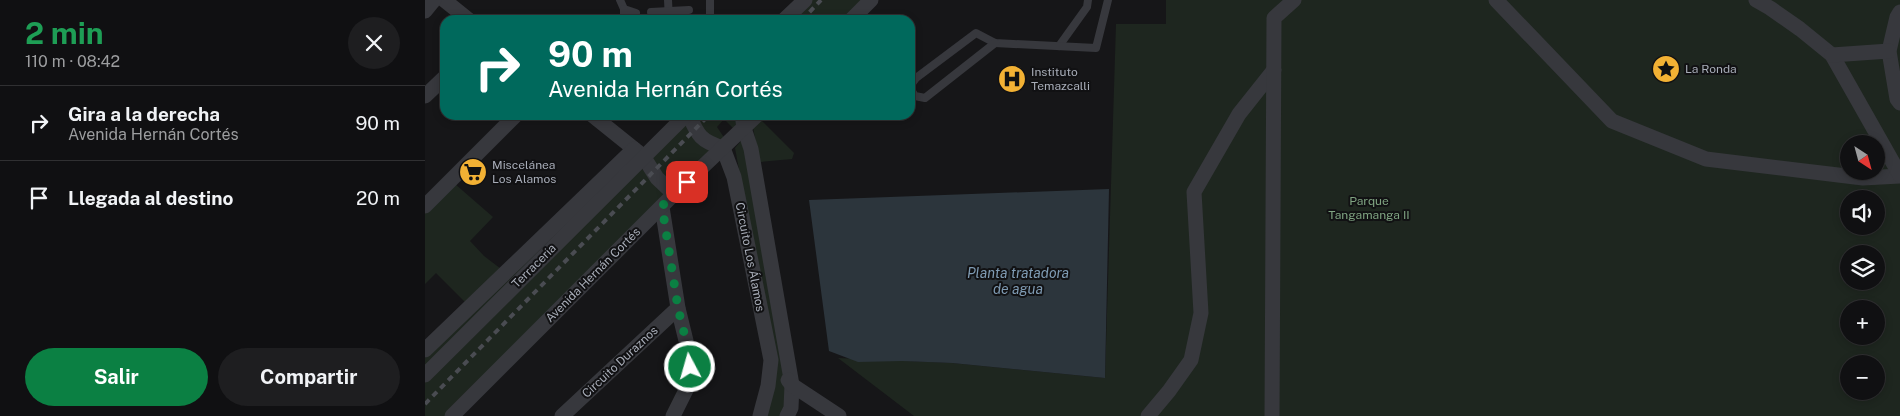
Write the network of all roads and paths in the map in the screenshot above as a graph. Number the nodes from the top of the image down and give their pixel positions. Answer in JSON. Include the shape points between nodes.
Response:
{"nodes":[{"id":1,"x":434,"y":0,"type":"edge"},
{"id":2,"x":444,"y":0,"type":"edge"},
{"id":3,"x":620,"y":0,"type":"edge"},
{"id":4,"x":667,"y":0,"type":"edge"},
{"id":5,"x":805,"y":0,"type":"edge"},
{"id":6,"x":871,"y":0,"type":"edge"},
{"id":7,"x":1089,"y":0,"type":"edge"},
{"id":8,"x":1107,"y":0,"type":"edge"},
{"id":9,"x":1295,"y":0,"type":"edge"},
{"id":10,"x":1496,"y":0,"type":"edge"},
{"id":11,"x":1756,"y":0,"type":"edge"},
{"id":12,"x":1769,"y":4,"type":"edge"},
{"id":13,"x":624,"y":9,"type":"junction"},
{"id":14,"x":689,"y":10,"type":"dead end"},
{"id":15,"x":425,"y":11,"type":"edge"},
{"id":16,"x":668,"y":11,"type":"junction"},
{"id":17,"x":651,"y":12,"type":"dead end"},
{"id":18,"x":1900,"y":12,"type":"edge"},
{"id":19,"x":636,"y":13,"type":"dead end"},
{"id":20,"x":463,"y":15,"type":"edge"},
{"id":21,"x":624,"y":15,"type":"edge"},
{"id":22,"x":668,"y":15,"type":"edge"},
{"id":23,"x":789,"y":15,"type":"edge"},
{"id":24,"x":856,"y":15,"type":"edge"},
{"id":25,"x":995,"y":43,"type":"junction"},
{"id":26,"x":1059,"y":46,"type":"junction"},
{"id":27,"x":1889,"y":51,"type":"junction"},
{"id":28,"x":1832,"y":55,"type":"junction"},
{"id":29,"x":1274,"y":70,"type":"junction"},
{"id":30,"x":915,"y":80,"type":"edge"},
{"id":31,"x":440,"y":82,"type":"edge"},
{"id":32,"x":425,"y":96,"type":"edge"},
{"id":33,"x":915,"y":96,"type":"edge"},
{"id":34,"x":1900,"y":103,"type":"edge"},
{"id":35,"x":511,"y":120,"type":"edge"},
{"id":36,"x":598,"y":120,"type":"edge"},
{"id":37,"x":681,"y":120,"type":"edge"},
{"id":38,"x":690,"y":120,"type":"edge"},
{"id":39,"x":743,"y":122,"type":"edge"},
{"id":40,"x":723,"y":148,"type":"junction"},
{"id":41,"x":639,"y":153,"type":"junction"},
{"id":42,"x":1900,"y":175,"type":"edge"},
{"id":43,"x":675,"y":194,"type":"junction"},
{"id":44,"x":425,"y":206,"type":"edge"},
{"id":45,"x":662,"y":206,"type":"junction"},
{"id":46,"x":678,"y":308,"type":"junction"},
{"id":47,"x":425,"y":350,"type":"edge"},
{"id":48,"x":771,"y":360,"type":"junction"},
{"id":49,"x":425,"y":375,"type":"edge"},
{"id":50,"x":792,"y":385,"type":"junction"},
{"id":51,"x":451,"y":416,"type":"edge"},
{"id":52,"x":562,"y":416,"type":"edge"},
{"id":53,"x":673,"y":416,"type":"edge"},
{"id":54,"x":760,"y":416,"type":"edge"},
{"id":55,"x":787,"y":416,"type":"edge"},
{"id":56,"x":839,"y":416,"type":"edge"},
{"id":57,"x":1148,"y":416,"type":"edge"},
{"id":58,"x":1272,"y":416,"type":"edge"}],
"edges":[{"from":1,"to":15,"type":"street"},
{"from":2,"to":20,"type":"street"},
{"from":3,"to":13,"type":"lane"},
{"from":4,"to":16,"type":"lane"},
{"from":5,"to":23,"type":"street"},
{"from":6,"to":24,"type":"street"},
{"from":7,"to":26,"type":"lane"},
{"from":8,"to":26,"type":"lane","via":[[1096,48]]},
{"from":9,"to":29,"type":"street","via":[[1274,18]]},
{"from":10,"to":42,"type":"street","via":[[1612,121],[1706,159],[1863,178]]},
{"from":11,"to":12,"type":"street"},
{"from":12,"to":28,"type":"street"},
{"from":13,"to":19,"type":"lane"},
{"from":13,"to":21,"type":"lane"},
{"from":14,"to":16,"type":"lane"},
{"from":16,"to":17,"type":"lane"},
{"from":16,"to":22,"type":"lane"},
{"from":18,"to":27,"type":"street"},
{"from":25,"to":26,"type":"lane"},
{"from":25,"to":30,"type":"lane","via":[[976,34]]},
{"from":25,"to":33,"type":"lane","via":[[925,98]]},
{"from":27,"to":28,"type":"street"},
{"from":27,"to":34,"type":"street"},
{"from":28,"to":42,"type":"street"},
{"from":29,"to":57,"type":"street","via":[[1239,114],[1194,192],[1201,313],[1191,360]]},
{"from":29,"to":58,"type":"street"},
{"from":31,"to":32,"type":"street"},
{"from":35,"to":44,"type":"street"},
{"from":36,"to":41,"type":"street"},
{"from":37,"to":41,"type":"street"},
{"from":38,"to":40,"type":"street","via":[[707,143]]},
{"from":39,"to":40,"type":"street","name":"Avenida Hernán Cortés"},
{"from":39,"to":50,"type":"street","name":"Circuito Los Álamos","via":[[751,149]]},
{"from":40,"to":43,"type":"street","name":"Avenida Hernán Cortés"},
{"from":40,"to":48,"type":"street","name":"Circuito Los Álamos","via":[[735,177]]},
{"from":41,"to":43,"type":"street","via":[[657,178]]},
{"from":41,"to":47,"type":"street"},
{"from":41,"to":49,"type":"street","name":"Terraceria"},
{"from":43,"to":45,"type":"street","name":"Avenida Hernán Cortés"},
{"from":45,"to":46,"type":"street"},
{"from":45,"to":51,"type":"street","name":"Avenida Hernán Cortés"},
{"from":46,"to":52,"type":"street","name":"Circuito Duraznos"},
{"from":46,"to":53,"type":"street","via":[[689,353],[690,382]]},
{"from":48,"to":50,"type":"street"},
{"from":48,"to":54,"type":"street","name":"Circuito Los Álamos"},
{"from":50,"to":55,"type":"street","name":"Circuito Los Álamos","via":[[791,408]]},
{"from":50,"to":56,"type":"street"}]}
